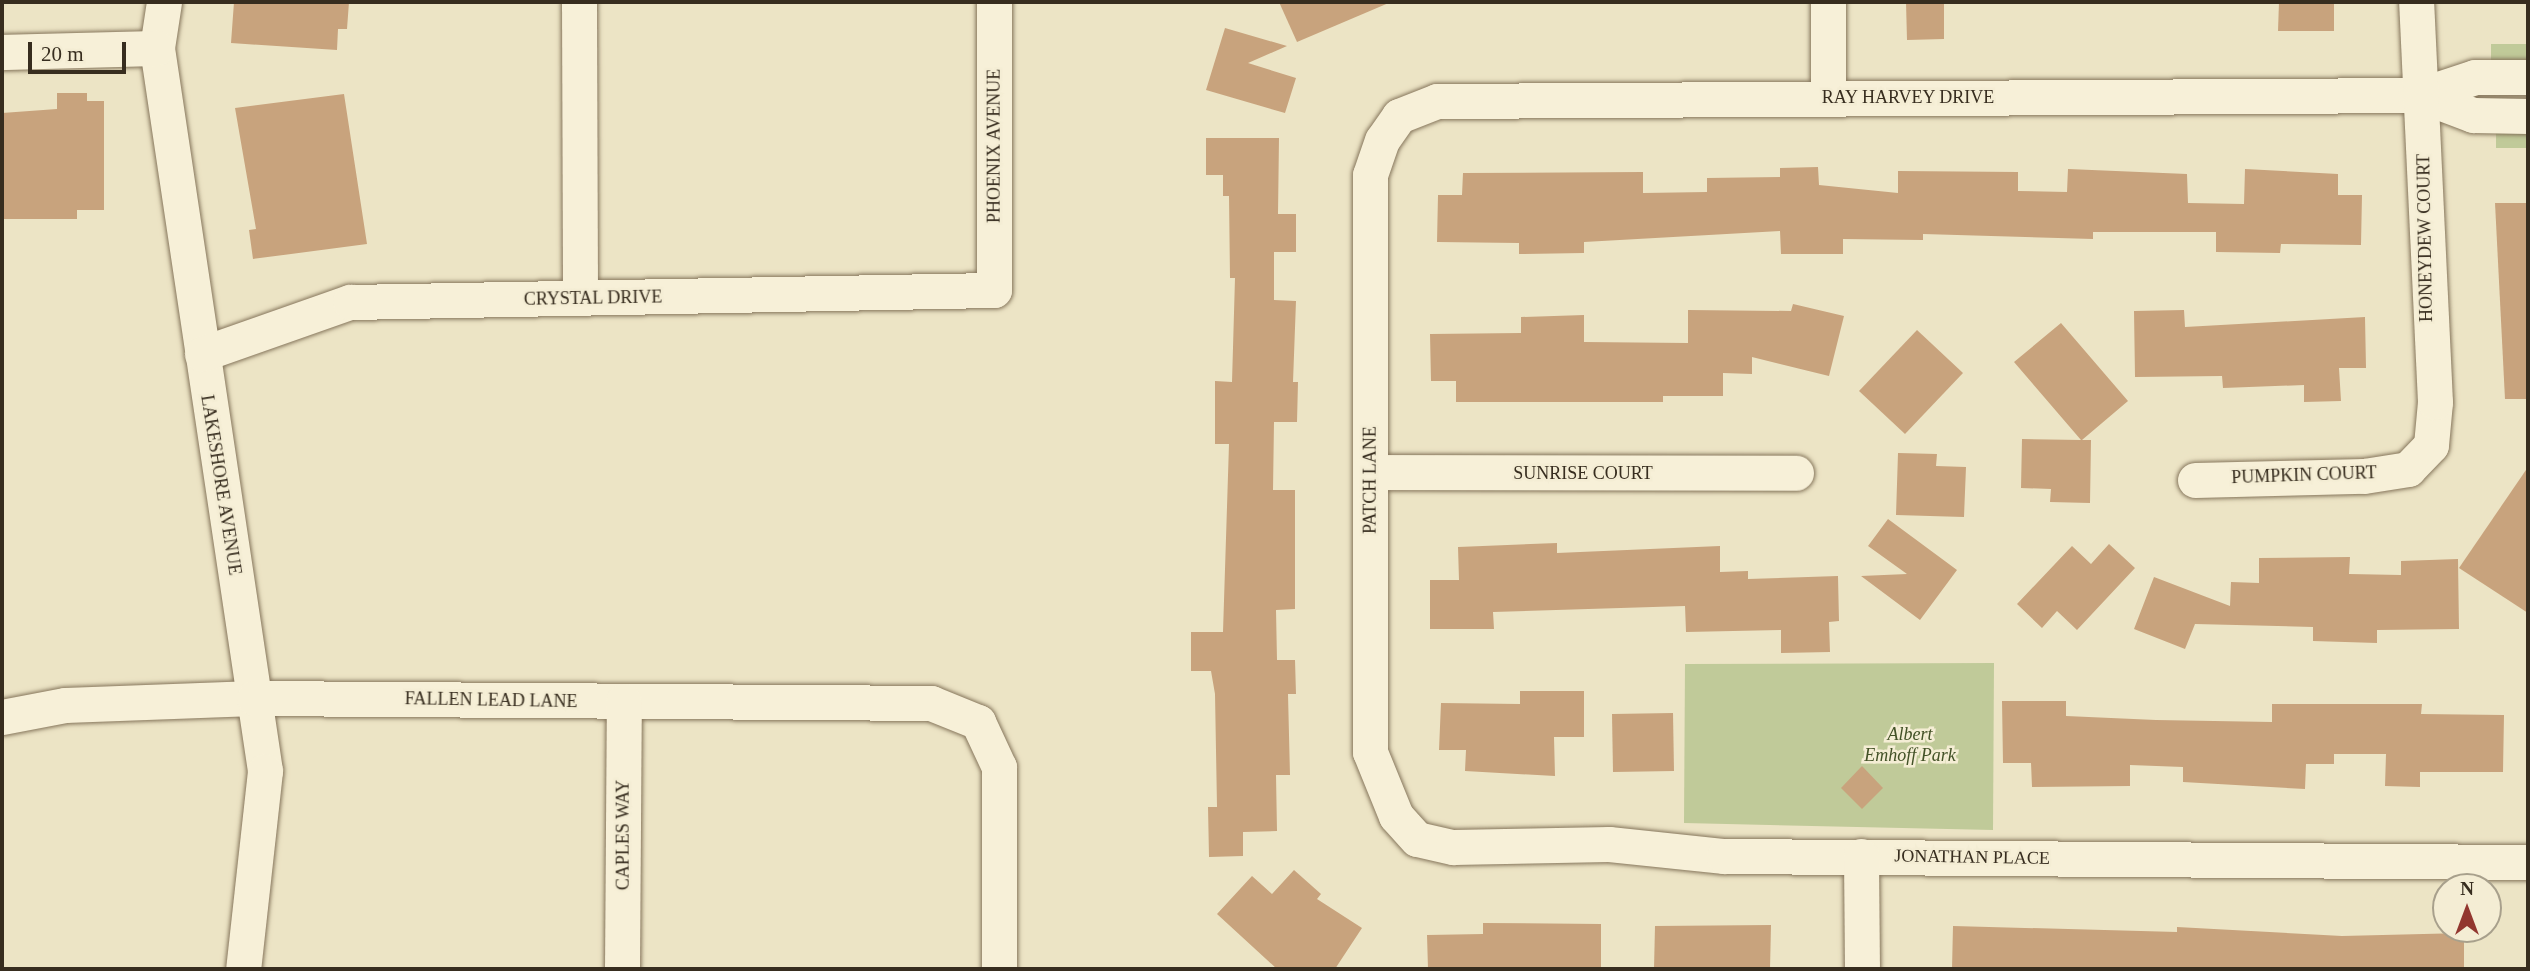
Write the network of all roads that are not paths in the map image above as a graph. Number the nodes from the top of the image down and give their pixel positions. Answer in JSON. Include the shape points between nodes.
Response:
{"nodes":[{"id":1,"x":164,"y":2,"type":"edge"},
{"id":2,"x":579,"y":2,"type":"edge"},
{"id":3,"x":994,"y":2,"type":"edge"},
{"id":4,"x":1828,"y":2,"type":"edge"},
{"id":5,"x":2416,"y":2,"type":"edge"},
{"id":6,"x":157,"y":48,"type":"junction"},
{"id":7,"x":2,"y":52,"type":"edge"},
{"id":8,"x":2528,"y":77,"type":"edge"},
{"id":9,"x":2420,"y":95,"type":"junction"},
{"id":10,"x":1828,"y":97,"type":"junction"},
{"id":11,"x":1399,"y":116,"type":"joint"},
{"id":12,"x":2528,"y":116,"type":"edge"},
{"id":13,"x":994,"y":290,"type":"joint"},
{"id":14,"x":580,"y":298,"type":"junction"},
{"id":15,"x":201,"y":354,"type":"junction"},
{"id":16,"x":2411,"y":467,"type":"joint"},
{"id":17,"x":1370,"y":472,"type":"junction"},
{"id":18,"x":1796,"y":473,"type":"dead end"},
{"id":19,"x":2195,"y":480,"type":"dead end"},
{"id":20,"x":254,"y":698,"type":"junction"},
{"id":21,"x":624,"y":701,"type":"junction"},
{"id":22,"x":2,"y":717,"type":"edge"},
{"id":23,"x":1417,"y":839,"type":"joint"},
{"id":24,"x":1861,"y":856,"type":"junction"},
{"id":25,"x":2528,"y":862,"type":"edge"},
{"id":26,"x":243,"y":969,"type":"edge"},
{"id":27,"x":622,"y":969,"type":"edge"},
{"id":28,"x":999,"y":969,"type":"edge"},
{"id":29,"x":1862,"y":969,"type":"edge"}],
"edges":[{"from":1,"to":6,"type":"street","name":"LAKESHORE AVENUE"},
{"from":2,"to":14,"type":"street"},
{"from":3,"to":13,"type":"street","name":"PHOENIX AVENUE"},
{"from":4,"to":10,"type":"street"},
{"from":5,"to":9,"type":"street","name":"HONEYDEW COURT"},
{"from":6,"to":7,"type":"street"},
{"from":6,"to":15,"type":"street","name":"LAKESHORE AVENUE"},
{"from":8,"to":9,"type":"street","name":"RAY HARVEY DRIVE","via":[[2475,77]]},
{"from":9,"to":10,"type":"street","name":"RAY HARVEY DRIVE"},
{"from":9,"to":12,"type":"street","name":"RAY HARVEY DRIVE","via":[[2473,115]]},
{"from":9,"to":16,"type":"street","name":"HONEYDEW COURT","via":[[2434,402],[2431,444]]},
{"from":10,"to":11,"type":"street","name":"RAY HARVEY DRIVE","via":[[1437,101]]},
{"from":11,"to":17,"type":"street","name":"PATCH LANE","via":[[1381,141],[1370,175]]},
{"from":13,"to":14,"type":"street","name":"CRYSTAL DRIVE"},
{"from":14,"to":15,"type":"street","name":"CRYSTAL DRIVE","via":[[349,302]]},
{"from":15,"to":20,"type":"street","name":"LAKESHORE AVENUE"},
{"from":16,"to":19,"type":"street","name":"PUMPKIN COURT","via":[[2364,476]]},
{"from":17,"to":18,"type":"street","name":"SUNRISE COURT"},
{"from":17,"to":23,"type":"street","name":"PATCH LANE","via":[[1370,752],[1396,816]]},
{"from":20,"to":21,"type":"street","name":"FALLEN LEAD LANE"},
{"from":20,"to":22,"type":"street","name":"FALLEN LEAD LANE","via":[[65,705]]},
{"from":20,"to":26,"type":"street","name":"LAKESHORE AVENUE","via":[[265,771]]},
{"from":21,"to":27,"type":"street","name":"CAPLES WAY"},
{"from":21,"to":28,"type":"street","name":"FALLEN LEAD LANE","via":[[931,703],[978,722],[999,767]]},
{"from":23,"to":24,"type":"street","name":"JONATHAN PLACE","via":[[1453,847],[1609,844],[1724,856]]},
{"from":24,"to":25,"type":"street","name":"JONATHAN PLACE"},
{"from":24,"to":29,"type":"street"}]}
